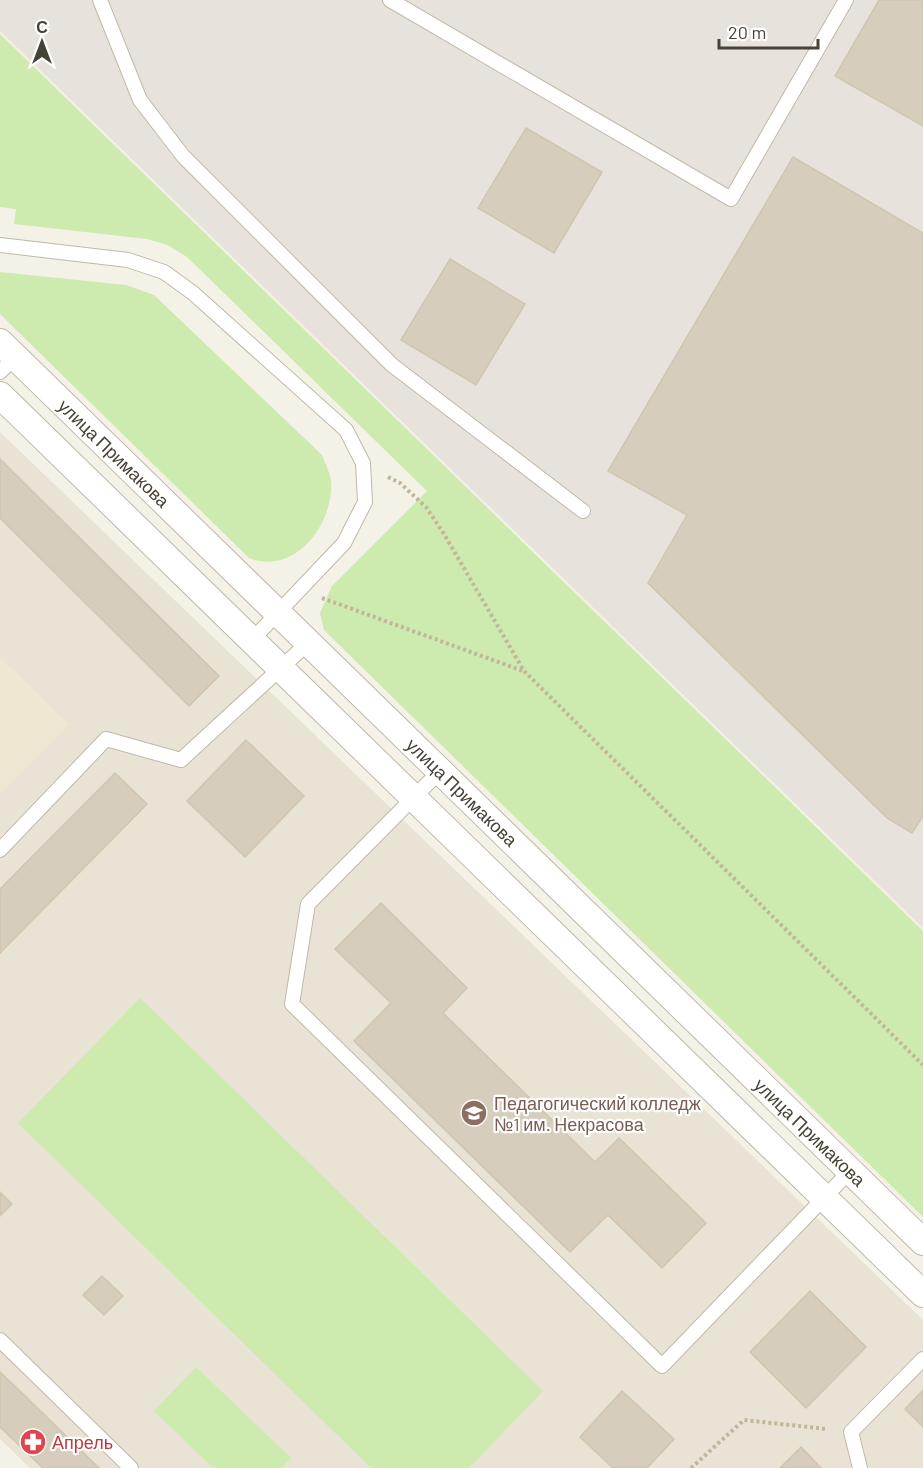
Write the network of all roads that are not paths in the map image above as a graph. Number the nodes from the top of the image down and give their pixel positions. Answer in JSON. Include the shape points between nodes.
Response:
{"nodes":[{"id":1,"x":100,"y":0,"type":"edge"},
{"id":2,"x":390,"y":0,"type":"edge"},
{"id":3,"x":846,"y":0,"type":"edge"},
{"id":4,"x":0,"y":245,"type":"edge"},
{"id":5,"x":5,"y":357,"type":"edge"},
{"id":6,"x":0,"y":394,"type":"edge"},
{"id":7,"x":584,"y":512,"type":"dead end"},
{"id":8,"x":278,"y":614,"type":"junction"},
{"id":9,"x":252,"y":640,"type":"junction"},
{"id":10,"x":308,"y":643,"type":"junction"},
{"id":11,"x":282,"y":669,"type":"junction"},
{"id":12,"x":440,"y":771,"type":"junction"},
{"id":13,"x":414,"y":798,"type":"junction"},
{"id":14,"x":0,"y":850,"type":"edge"},
{"id":15,"x":849,"y":1171,"type":"junction"},
{"id":16,"x":824,"y":1197,"type":"junction"},
{"id":17,"x":923,"y":1242,"type":"edge"},
{"id":18,"x":923,"y":1294,"type":"edge"},
{"id":19,"x":0,"y":1340,"type":"edge"},
{"id":20,"x":923,"y":1359,"type":"edge"},
{"id":21,"x":130,"y":1468,"type":"edge"},
{"id":22,"x":860,"y":1468,"type":"edge"}],
"edges":[{"from":1,"to":7,"type":"lane","via":[[140,100],[183,156],[392,365]]},
{"from":2,"to":3,"type":"lane","via":[[731,199]]},
{"from":4,"to":8,"type":"lane","via":[[128,260],[164,272],[194,293],[346,430],[363,463],[365,502],[344,543]]},
{"from":5,"to":8,"type":"street","name":"улица Примакова"},
{"from":6,"to":9,"type":"street","name":"улица Примакова"},
{"from":8,"to":9,"type":"lane"},
{"from":8,"to":10,"type":"street","name":"улица Примакова"},
{"from":9,"to":11,"type":"street","name":"улица Примакова"},
{"from":10,"to":11,"type":"lane"},
{"from":10,"to":12,"type":"street","name":"улица Примакова"},
{"from":11,"to":13,"type":"street","name":"улица Примакова"},
{"from":11,"to":14,"type":"lane","via":[[181,760],[106,739]]},
{"from":12,"to":13,"type":"lane"},
{"from":12,"to":15,"type":"street","name":"улица Примакова"},
{"from":13,"to":16,"type":"street","name":"улица Примакова"},
{"from":13,"to":16,"type":"lane","via":[[308,904],[292,1004],[662,1366]]},
{"from":15,"to":16,"type":"lane"},
{"from":15,"to":17,"type":"street","name":"улица Примакова"},
{"from":16,"to":18,"type":"street","name":"улица Примакова"},
{"from":19,"to":21,"type":"lane"},
{"from":20,"to":22,"type":"lane","via":[[851,1432]]}]}
